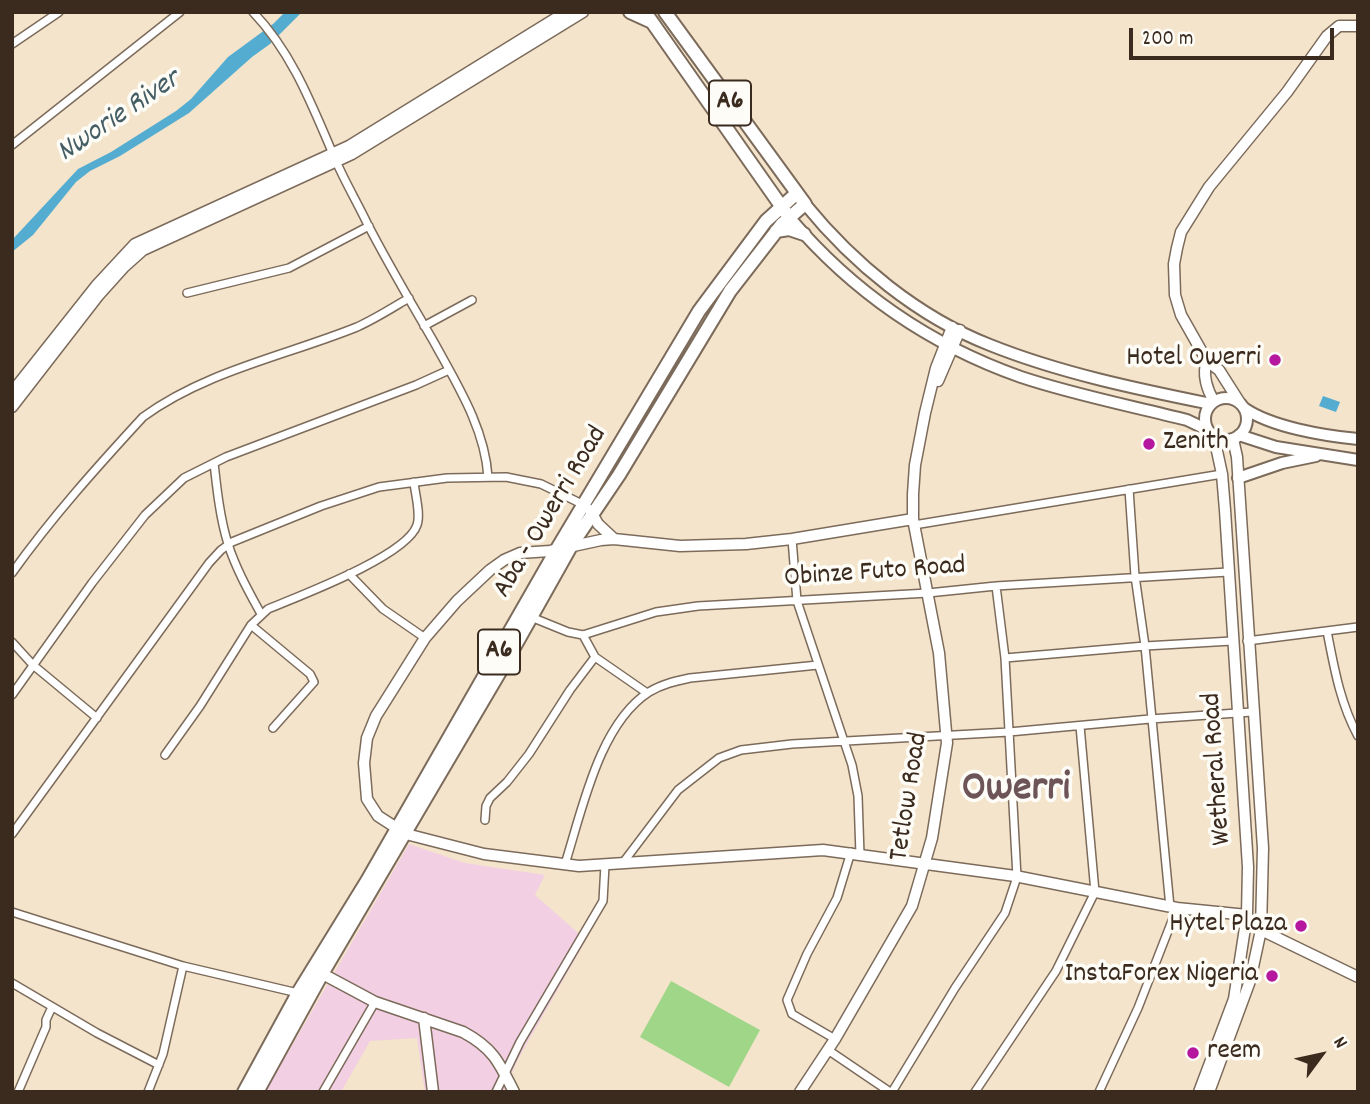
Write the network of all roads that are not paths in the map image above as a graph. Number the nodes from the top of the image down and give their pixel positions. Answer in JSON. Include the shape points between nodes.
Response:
{"nodes":[{"id":1,"x":59,"y":12,"type":"edge"},
{"id":2,"x":180,"y":12,"type":"edge"},
{"id":3,"x":253,"y":12,"type":"edge"},
{"id":4,"x":566,"y":12,"type":"edge"},
{"id":5,"x":583,"y":12,"type":"edge"},
{"id":6,"x":630,"y":12,"type":"edge"},
{"id":7,"x":665,"y":12,"type":"edge"},
{"id":8,"x":649,"y":17,"type":"edge"},
{"id":9,"x":1358,"y":26,"type":"edge"},
{"id":10,"x":12,"y":44,"type":"edge"},
{"id":11,"x":700,"y":62,"type":"junction"},
{"id":12,"x":687,"y":72,"type":"junction"},
{"id":13,"x":12,"y":145,"type":"edge"},
{"id":14,"x":335,"y":158,"type":"junction"},
{"id":15,"x":770,"y":191,"type":"junction"},
{"id":16,"x":797,"y":193,"type":"junction"},
{"id":17,"x":805,"y":204,"type":"junction"},
{"id":18,"x":786,"y":212,"type":"junction"},
{"id":19,"x":766,"y":221,"type":"junction"},
{"id":20,"x":369,"y":226,"type":"junction"},
{"id":21,"x":776,"y":231,"type":"junction"},
{"id":22,"x":804,"y":234,"type":"junction"},
{"id":23,"x":187,"y":293,"type":"dead end"},
{"id":24,"x":409,"y":298,"type":"junction"},
{"id":25,"x":472,"y":300,"type":"dead end"},
{"id":26,"x":424,"y":326,"type":"junction"},
{"id":27,"x":956,"y":328,"type":"junction"},
{"id":28,"x":948,"y":346,"type":"junction"},
{"id":29,"x":1208,"y":361,"type":"junction"},
{"id":30,"x":449,"y":370,"type":"junction"},
{"id":31,"x":12,"y":392,"type":"edge"},
{"id":32,"x":1212,"y":402,"type":"junction"},
{"id":33,"x":1242,"y":406,"type":"junction"},
{"id":34,"x":12,"y":407,"type":"edge"},
{"id":35,"x":1211,"y":433,"type":"junction"},
{"id":36,"x":1236,"y":437,"type":"junction"},
{"id":37,"x":1358,"y":439,"type":"edge"},
{"id":38,"x":1321,"y":455,"type":"junction"},
{"id":39,"x":1358,"y":460,"type":"edge"},
{"id":40,"x":214,"y":463,"type":"junction"},
{"id":41,"x":1222,"y":474,"type":"junction"},
{"id":42,"x":488,"y":477,"type":"junction"},
{"id":43,"x":1238,"y":478,"type":"junction"},
{"id":44,"x":414,"y":482,"type":"junction"},
{"id":45,"x":1129,"y":488,"type":"junction"},
{"id":46,"x":588,"y":508,"type":"junction"},
{"id":47,"x":914,"y":522,"type":"junction"},
{"id":48,"x":614,"y":539,"type":"junction"},
{"id":49,"x":792,"y":539,"type":"junction"},
{"id":50,"x":228,"y":545,"type":"junction"},
{"id":51,"x":564,"y":547,"type":"junction"},
{"id":52,"x":1228,"y":572,"type":"junction"},
{"id":53,"x":12,"y":573,"type":"edge"},
{"id":54,"x":349,"y":574,"type":"junction"},
{"id":55,"x":1135,"y":576,"type":"junction"},
{"id":56,"x":996,"y":586,"type":"junction"},
{"id":57,"x":928,"y":593,"type":"junction"},
{"id":58,"x":797,"y":601,"type":"junction"},
{"id":59,"x":261,"y":614,"type":"junction"},
{"id":60,"x":531,"y":617,"type":"junction"},
{"id":61,"x":251,"y":625,"type":"junction"},
{"id":62,"x":1358,"y":627,"type":"edge"},
{"id":63,"x":1328,"y":631,"type":"junction"},
{"id":64,"x":583,"y":635,"type":"junction"},
{"id":65,"x":425,"y":639,"type":"junction"},
{"id":66,"x":1232,"y":641,"type":"junction"},
{"id":67,"x":1247,"y":641,"type":"junction"},
{"id":68,"x":12,"y":642,"type":"edge"},
{"id":69,"x":1145,"y":646,"type":"junction"},
{"id":70,"x":595,"y":657,"type":"junction"},
{"id":71,"x":1005,"y":658,"type":"junction"},
{"id":72,"x":33,"y":665,"type":"junction"},
{"id":73,"x":818,"y":665,"type":"junction"},
{"id":74,"x":648,"y":693,"type":"junction"},
{"id":75,"x":12,"y":695,"type":"edge"},
{"id":76,"x":1252,"y":712,"type":"junction"},
{"id":77,"x":1238,"y":714,"type":"junction"},
{"id":78,"x":97,"y":718,"type":"junction"},
{"id":79,"x":1150,"y":719,"type":"junction"},
{"id":80,"x":1080,"y":726,"type":"junction"},
{"id":81,"x":273,"y":729,"type":"dead end"},
{"id":82,"x":1009,"y":732,"type":"junction"},
{"id":83,"x":946,"y":734,"type":"junction"},
{"id":84,"x":1358,"y":736,"type":"edge"},
{"id":85,"x":845,"y":741,"type":"junction"},
{"id":86,"x":165,"y":755,"type":"dead end"},
{"id":87,"x":485,"y":820,"type":"dead end"},
{"id":88,"x":401,"y":832,"type":"junction"},
{"id":89,"x":12,"y":834,"type":"edge"},
{"id":90,"x":855,"y":854,"type":"junction"},
{"id":91,"x":622,"y":863,"type":"junction"},
{"id":92,"x":925,"y":863,"type":"junction"},
{"id":93,"x":565,"y":864,"type":"junction"},
{"id":94,"x":606,"y":864,"type":"junction"},
{"id":95,"x":1017,"y":877,"type":"junction"},
{"id":96,"x":1095,"y":892,"type":"junction"},
{"id":97,"x":1173,"y":908,"type":"junction"},
{"id":98,"x":12,"y":912,"type":"edge"},
{"id":99,"x":1247,"y":915,"type":"junction"},
{"id":100,"x":1261,"y":930,"type":"junction"},
{"id":101,"x":183,"y":966,"type":"junction"},
{"id":102,"x":317,"y":971,"type":"junction"},
{"id":103,"x":1358,"y":977,"type":"edge"},
{"id":104,"x":12,"y":983,"type":"edge"},
{"id":105,"x":298,"y":993,"type":"junction"},
{"id":106,"x":375,"y":1002,"type":"junction"},
{"id":107,"x":52,"y":1007,"type":"junction"},
{"id":108,"x":424,"y":1018,"type":"junction"},
{"id":109,"x":835,"y":1039,"type":"junction"},
{"id":110,"x":828,"y":1050,"type":"junction"},
{"id":111,"x":159,"y":1065,"type":"junction"},
{"id":112,"x":506,"y":1076,"type":"junction"},
{"id":113,"x":19,"y":1092,"type":"edge"},
{"id":114,"x":148,"y":1092,"type":"edge"},
{"id":115,"x":244,"y":1092,"type":"edge"},
{"id":116,"x":257,"y":1092,"type":"edge"},
{"id":117,"x":323,"y":1092,"type":"edge"},
{"id":118,"x":433,"y":1092,"type":"edge"},
{"id":119,"x":496,"y":1092,"type":"edge"},
{"id":120,"x":514,"y":1092,"type":"edge"},
{"id":121,"x":800,"y":1092,"type":"edge"},
{"id":122,"x":891,"y":1092,"type":"edge"},
{"id":123,"x":975,"y":1092,"type":"edge"},
{"id":124,"x":1099,"y":1092,"type":"edge"},
{"id":125,"x":1199,"y":1092,"type":"edge"},
{"id":126,"x":1209,"y":1092,"type":"edge"}],
"edges":[{"from":1,"to":10,"type":"street"},
{"from":2,"to":13,"type":"street"},
{"from":3,"to":14,"type":"street","via":[[280,44]]},
{"from":4,"to":14,"type":"street"},
{"from":5,"to":14,"type":"street"},
{"from":6,"to":8,"type":"highway"},
{"from":7,"to":11,"type":"highway","number":"A6"},
{"from":8,"to":12,"type":"highway","number":"A6"},
{"from":9,"to":29,"type":"street","via":[[1339,26],[1327,36],[1209,187],[1181,232],[1174,264],[1175,295],[1181,315]]},
{"from":11,"to":12,"type":"highway"},
{"from":11,"to":16,"type":"highway","number":"A6"},
{"from":12,"to":15,"type":"highway","number":"A6"},
{"from":14,"to":20,"type":"street"},
{"from":14,"to":31,"type":"street","via":[[135,244]]},
{"from":14,"to":34,"type":"street","via":[[137,254],[98,296]]},
{"from":15,"to":18,"type":"highway","number":"A6"},
{"from":15,"to":19,"type":"highway","number":"A6","via":[[773,202]]},
{"from":16,"to":17,"type":"highway","number":"A6"},
{"from":16,"to":18,"type":"highway","name":"Aba - Owerri Road","number":"A6"},
{"from":17,"to":18,"type":"highway","name":"Aba - Owerri Road","number":"A6"},
{"from":17,"to":27,"type":"main road","via":[[864,265],[919,307]]},
{"from":18,"to":19,"type":"highway","name":"Aba - Owerri Road","number":"A6"},
{"from":18,"to":21,"type":"highway","name":"Aba - Owerri Road","number":"A6"},
{"from":18,"to":22,"type":"main road"},
{"from":19,"to":46,"type":"highway","name":"Aba - Owerri Road","number":"A6","via":[[699,311]]},
{"from":20,"to":23,"type":"street","via":[[289,268]]},
{"from":20,"to":24,"type":"street"},
{"from":21,"to":22,"type":"highway"},
{"from":21,"to":46,"type":"highway","name":"Aba - Owerri Road","number":"A6","via":[[730,291],[619,475]]},
{"from":22,"to":28,"type":"main road","via":[[877,301]]},
{"from":24,"to":26,"type":"street"},
{"from":24,"to":53,"type":"street","via":[[358,327],[209,380],[155,408],[43,529]]},
{"from":25,"to":26,"type":"street"},
{"from":26,"to":30,"type":"street"},
{"from":27,"to":28,"type":"street","name":"Tetlow Road"},
{"from":27,"to":32,"type":"main road","via":[[988,345],[1040,362],[1130,387]]},
{"from":28,"to":35,"type":"main road","via":[[1023,378],[1187,419]]},
{"from":28,"to":47,"type":"street","name":"Tetlow Road","via":[[930,397],[915,465]]},
{"from":29,"to":32,"type":"street","via":[[1205,373]]},
{"from":29,"to":33,"type":"street"},
{"from":30,"to":40,"type":"street"},
{"from":30,"to":42,"type":"street","via":[[482,440]]},
{"from":32,"to":33,"type":"main road","via":[[1232,399]]},
{"from":32,"to":35,"type":"main road","via":[[1205,419]]},
{"from":33,"to":36,"type":"main road","via":[[1247,424]]},
{"from":33,"to":37,"type":"main road","via":[[1255,416],[1288,426]]},
{"from":35,"to":36,"type":"main road","via":[[1220,439]]},
{"from":35,"to":41,"type":"street","name":"Wetheral Road"},
{"from":36,"to":38,"type":"main road"},
{"from":36,"to":43,"type":"street","name":"Wetheral Road"},
{"from":38,"to":39,"type":"main road"},
{"from":38,"to":43,"type":"main road"},
{"from":40,"to":50,"type":"street"},
{"from":40,"to":72,"type":"street","via":[[184,478],[145,515]]},
{"from":41,"to":45,"type":"street"},
{"from":41,"to":52,"type":"street","name":"Wetheral Road"},
{"from":42,"to":44,"type":"street"},
{"from":42,"to":46,"type":"street","via":[[541,484]]},
{"from":43,"to":67,"type":"street","name":"Wetheral Road"},
{"from":44,"to":50,"type":"street","via":[[379,487],[321,506]]},
{"from":44,"to":54,"type":"street","via":[[418,524],[409,538]]},
{"from":45,"to":47,"type":"street"},
{"from":45,"to":55,"type":"street"},
{"from":46,"to":48,"type":"street"},
{"from":46,"to":51,"type":"highway","name":"Aba - Owerri Road","number":"A6"},
{"from":47,"to":49,"type":"street"},
{"from":47,"to":57,"type":"street","name":"Tetlow Road"},
{"from":48,"to":49,"type":"street","via":[[680,547]]},
{"from":48,"to":51,"type":"street"},
{"from":49,"to":58,"type":"street"},
{"from":50,"to":59,"type":"street"},
{"from":50,"to":78,"type":"street","via":[[209,563]]},
{"from":51,"to":60,"type":"highway","name":"Aba - Owerri Road","number":"A6"},
{"from":51,"to":65,"type":"street","via":[[504,560],[457,601]]},
{"from":51,"to":88,"type":"highway","name":"Aba - Owerri Road","number":"A6"},
{"from":52,"to":55,"type":"street","name":"Obinze Futo Road"},
{"from":52,"to":66,"type":"street","name":"Wetheral Road"},
{"from":54,"to":59,"type":"street"},
{"from":54,"to":65,"type":"street","via":[[383,609]]},
{"from":55,"to":56,"type":"street","name":"Obinze Futo Road"},
{"from":55,"to":69,"type":"street"},
{"from":56,"to":57,"type":"street","name":"Obinze Futo Road"},
{"from":56,"to":71,"type":"street"},
{"from":57,"to":58,"type":"street","name":"Obinze Futo Road"},
{"from":57,"to":83,"type":"street","name":"Tetlow Road"},
{"from":58,"to":64,"type":"street","name":"Obinze Futo Road","via":[[656,612]]},
{"from":58,"to":73,"type":"street"},
{"from":59,"to":61,"type":"street"},
{"from":60,"to":64,"type":"street"},
{"from":60,"to":88,"type":"highway","name":"Aba - Owerri Road","number":"A6"},
{"from":61,"to":81,"type":"street","via":[[314,682]]},
{"from":61,"to":86,"type":"street"},
{"from":62,"to":63,"type":"street"},
{"from":63,"to":67,"type":"street"},
{"from":63,"to":84,"type":"street","via":[[1335,677]]},
{"from":64,"to":70,"type":"street"},
{"from":65,"to":88,"type":"street","via":[[367,738],[367,799],[378,816]]},
{"from":66,"to":69,"type":"street"},
{"from":66,"to":77,"type":"street","name":"Wetheral Road"},
{"from":67,"to":76,"type":"street","name":"Wetheral Road"},
{"from":68,"to":72,"type":"street"},
{"from":69,"to":71,"type":"street"},
{"from":69,"to":79,"type":"street"},
{"from":70,"to":74,"type":"street"},
{"from":70,"to":87,"type":"street","via":[[529,754],[490,798]]},
{"from":71,"to":82,"type":"street"},
{"from":72,"to":75,"type":"street"},
{"from":72,"to":78,"type":"street"},
{"from":73,"to":74,"type":"street","via":[[690,678]]},
{"from":73,"to":85,"type":"street"},
{"from":74,"to":93,"type":"street","via":[[610,736]]},
{"from":76,"to":77,"type":"street"},
{"from":76,"to":100,"type":"street","name":"Wetheral Road","via":[[1263,848]]},
{"from":77,"to":79,"type":"street"},
{"from":77,"to":99,"type":"street","name":"Wetheral Road"},
{"from":78,"to":89,"type":"street"},
{"from":79,"to":80,"type":"street"},
{"from":79,"to":97,"type":"street"},
{"from":80,"to":82,"type":"street"},
{"from":80,"to":96,"type":"street"},
{"from":82,"to":83,"type":"street"},
{"from":82,"to":95,"type":"street"},
{"from":83,"to":85,"type":"street"},
{"from":83,"to":92,"type":"street","name":"Tetlow Road"},
{"from":85,"to":90,"type":"street","via":[[858,796]]},
{"from":85,"to":91,"type":"street","via":[[741,750],[719,758],[678,790]]},
{"from":88,"to":93,"type":"street","via":[[484,854]]},
{"from":88,"to":102,"type":"highway","name":"Aba - Owerri Road","number":"A6"},
{"from":90,"to":91,"type":"street","via":[[823,850]]},
{"from":90,"to":92,"type":"street"},
{"from":90,"to":109,"type":"street","via":[[788,1000],[792,1014]]},
{"from":91,"to":94,"type":"street"},
{"from":92,"to":95,"type":"street"},
{"from":92,"to":109,"type":"street","name":"Tetlow Road","via":[[912,906]]},
{"from":93,"to":94,"type":"street"},
{"from":94,"to":112,"type":"street","via":[[603,901],[520,1042]]},
{"from":95,"to":96,"type":"street"},
{"from":95,"to":122,"type":"street","via":[[1005,914]]},
{"from":96,"to":97,"type":"street"},
{"from":96,"to":123,"type":"street","via":[[1056,971]]},
{"from":97,"to":99,"type":"street"},
{"from":97,"to":124,"type":"street","via":[[1138,1007]]},
{"from":98,"to":101,"type":"street"},
{"from":99,"to":125,"type":"street","name":"Wetheral Road","via":[[1234,999]]},
{"from":100,"to":103,"type":"street"},
{"from":100,"to":126,"type":"street","name":"Wetheral Road","via":[[1250,981]]},
{"from":101,"to":105,"type":"street"},
{"from":101,"to":111,"type":"street"},
{"from":102,"to":105,"type":"highway","name":"Aba - Owerri Road","number":"A6"},
{"from":102,"to":106,"type":"street"},
{"from":102,"to":116,"type":"highway","name":"Aba - Owerri Road","number":"A6"},
{"from":104,"to":107,"type":"street"},
{"from":105,"to":115,"type":"highway","name":"Aba - Owerri Road","number":"A6"},
{"from":106,"to":108,"type":"street"},
{"from":106,"to":117,"type":"street"},
{"from":107,"to":111,"type":"street"},
{"from":107,"to":113,"type":"street"},
{"from":108,"to":112,"type":"street","via":[[475,1038],[494,1054]]},
{"from":108,"to":118,"type":"street"},
{"from":109,"to":110,"type":"street","name":"Tetlow Road"},
{"from":110,"to":121,"type":"street","name":"Tetlow Road"},
{"from":110,"to":122,"type":"street"},
{"from":111,"to":114,"type":"street"},
{"from":112,"to":119,"type":"street"},
{"from":112,"to":120,"type":"street"}]}
